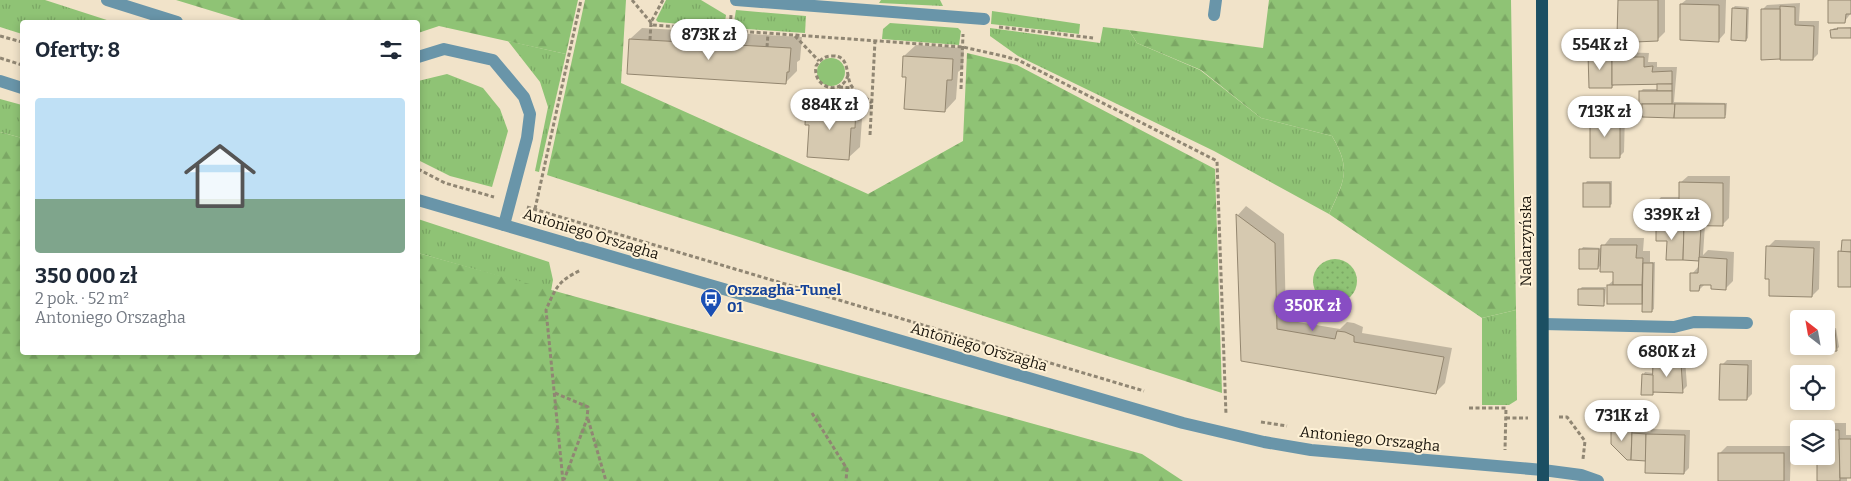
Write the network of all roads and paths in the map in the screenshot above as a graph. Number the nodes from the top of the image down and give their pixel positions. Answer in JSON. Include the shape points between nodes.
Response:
{"nodes":[{"id":1,"x":107,"y":0,"type":"edge"},
{"id":2,"x":582,"y":0,"type":"edge"},
{"id":3,"x":632,"y":0,"type":"edge"},
{"id":4,"x":662,"y":0,"type":"edge"},
{"id":5,"x":736,"y":0,"type":"edge"},
{"id":6,"x":1216,"y":0,"type":"edge"},
{"id":7,"x":1542,"y":0,"type":"edge"},
{"id":8,"x":731,"y":12,"type":"dead end"},
{"id":9,"x":1214,"y":15,"type":"dead end"},
{"id":10,"x":954,"y":17,"type":"junction"},
{"id":11,"x":984,"y":19,"type":"joint"},
{"id":12,"x":171,"y":20,"type":"edge"},
{"id":13,"x":651,"y":22,"type":"junction"},
{"id":14,"x":730,"y":31,"type":"junction"},
{"id":15,"x":768,"y":34,"type":"junction"},
{"id":16,"x":794,"y":35,"type":"junction"},
{"id":17,"x":0,"y":36,"type":"edge"},
{"id":18,"x":1093,"y":38,"type":"dead end"},
{"id":19,"x":650,"y":40,"type":"dead end"},
{"id":20,"x":20,"y":41,"type":"edge"},
{"id":21,"x":875,"y":41,"type":"junction"},
{"id":22,"x":729,"y":45,"type":"dead end"},
{"id":23,"x":767,"y":47,"type":"dead end"},
{"id":24,"x":963,"y":47,"type":"junction"},
{"id":25,"x":420,"y":56,"type":"edge"},
{"id":26,"x":0,"y":58,"type":"edge"},
{"id":27,"x":819,"y":61,"type":"junction"},
{"id":28,"x":20,"y":64,"type":"edge"},
{"id":29,"x":848,"y":75,"type":"junction"},
{"id":30,"x":0,"y":81,"type":"edge"},
{"id":31,"x":20,"y":87,"type":"edge"},
{"id":32,"x":839,"y":87,"type":"junction"},
{"id":33,"x":853,"y":88,"type":"junction"},
{"id":34,"x":961,"y":89,"type":"dead end"},
{"id":35,"x":872,"y":103,"type":"junction"},
{"id":36,"x":870,"y":135,"type":"dead end"},
{"id":37,"x":420,"y":170,"type":"edge"},
{"id":38,"x":494,"y":197,"type":"dead end"},
{"id":39,"x":420,"y":201,"type":"edge"},
{"id":40,"x":528,"y":207,"type":"dead end"},
{"id":41,"x":535,"y":209,"type":"junction"},
{"id":42,"x":504,"y":225,"type":"junction"},
{"id":43,"x":581,"y":270,"type":"dead end"},
{"id":44,"x":1746,"y":323,"type":"dead end"},
{"id":45,"x":1542,"y":324,"type":"junction"},
{"id":46,"x":555,"y":393,"type":"junction"},
{"id":47,"x":1154,"y":394,"type":"dead end"},
{"id":48,"x":1469,"y":408,"type":"dead end"},
{"id":49,"x":812,"y":413,"type":"dead end"},
{"id":50,"x":1218,"y":414,"type":"dead end"},
{"id":51,"x":1226,"y":416,"type":"junction"},
{"id":52,"x":1234,"y":417,"type":"dead end"},
{"id":53,"x":587,"y":419,"type":"junction"},
{"id":54,"x":1252,"y":420,"type":"dead end"},
{"id":55,"x":1288,"y":427,"type":"dead end"},
{"id":56,"x":1504,"y":468,"type":"junction"},
{"id":57,"x":1543,"y":476,"type":"edge"},
{"id":58,"x":564,"y":481,"type":"edge"},
{"id":59,"x":606,"y":481,"type":"edge"},
{"id":60,"x":846,"y":481,"type":"edge"},
{"id":61,"x":1598,"y":481,"type":"edge"}],
"edges":[{"from":1,"to":12,"type":"street"},
{"from":2,"to":41,"type":"path"},
{"from":3,"to":13,"type":"path"},
{"from":4,"to":13,"type":"path"},
{"from":5,"to":10,"type":"street"},
{"from":6,"to":9,"type":"street"},
{"from":7,"to":45,"type":"main road","name":"Nadarzyńska"},
{"from":8,"to":14,"type":"path"},
{"from":10,"to":11,"type":"street"},
{"from":10,"to":24,"type":"path","via":[[963,28]]},
{"from":11,"to":18,"type":"path","via":[[988,25]]},
{"from":13,"to":14,"type":"path","via":[[653,25]]},
{"from":13,"to":19,"type":"path"},
{"from":14,"to":15,"type":"path"},
{"from":14,"to":22,"type":"path"},
{"from":15,"to":16,"type":"path"},
{"from":15,"to":23,"type":"path"},
{"from":16,"to":21,"type":"path"},
{"from":16,"to":27,"type":"path"},
{"from":17,"to":20,"type":"path"},
{"from":21,"to":24,"type":"path"},
{"from":21,"to":35,"type":"path"},
{"from":24,"to":34,"type":"path"},
{"from":24,"to":51,"type":"path","via":[[1018,60],[1217,161]]},
{"from":25,"to":42,"type":"street","via":[[444,49],[493,60],[524,97],[530,114],[527,138]]},
{"from":26,"to":28,"type":"path"},
{"from":27,"to":29,"type":"path","via":[[829,56],[839,57],[846,65]]},
{"from":27,"to":32,"type":"path","via":[[815,72],[819,82],[828,88]]},
{"from":29,"to":32,"type":"path"},
{"from":29,"to":33,"type":"path"},
{"from":30,"to":31,"type":"street"},
{"from":32,"to":33,"type":"path"},
{"from":33,"to":35,"type":"path"},
{"from":35,"to":36,"type":"path"},
{"from":37,"to":38,"type":"path","via":[[445,183]]},
{"from":39,"to":42,"type":"street","name":"Antoniego Orszagha"},
{"from":40,"to":41,"type":"path"},
{"from":41,"to":47,"type":"path"},
{"from":42,"to":56,"type":"street","name":"Antoniego Orszagha","via":[[1183,423],[1311,450]]},
{"from":43,"to":46,"type":"path","via":[[563,279],[555,288],[546,310]]},
{"from":44,"to":45,"type":"street","via":[[1694,322],[1674,327]]},
{"from":45,"to":57,"type":"main road","name":"Nadarzyńska"},
{"from":46,"to":53,"type":"path","via":[[588,407]]},
{"from":46,"to":58,"type":"path"},
{"from":48,"to":56,"type":"path","via":[[1506,408]]},
{"from":49,"to":60,"type":"path","via":[[847,469]]},
{"from":50,"to":51,"type":"path"},
{"from":51,"to":52,"type":"path"},
{"from":53,"to":58,"type":"path"},
{"from":53,"to":59,"type":"path"},
{"from":54,"to":55,"type":"path"},
{"from":56,"to":57,"type":"street","name":"Antoniego Orszagha"},
{"from":57,"to":61,"type":"street","name":"Antoniego Orszagha","via":[[1581,475]]}]}
